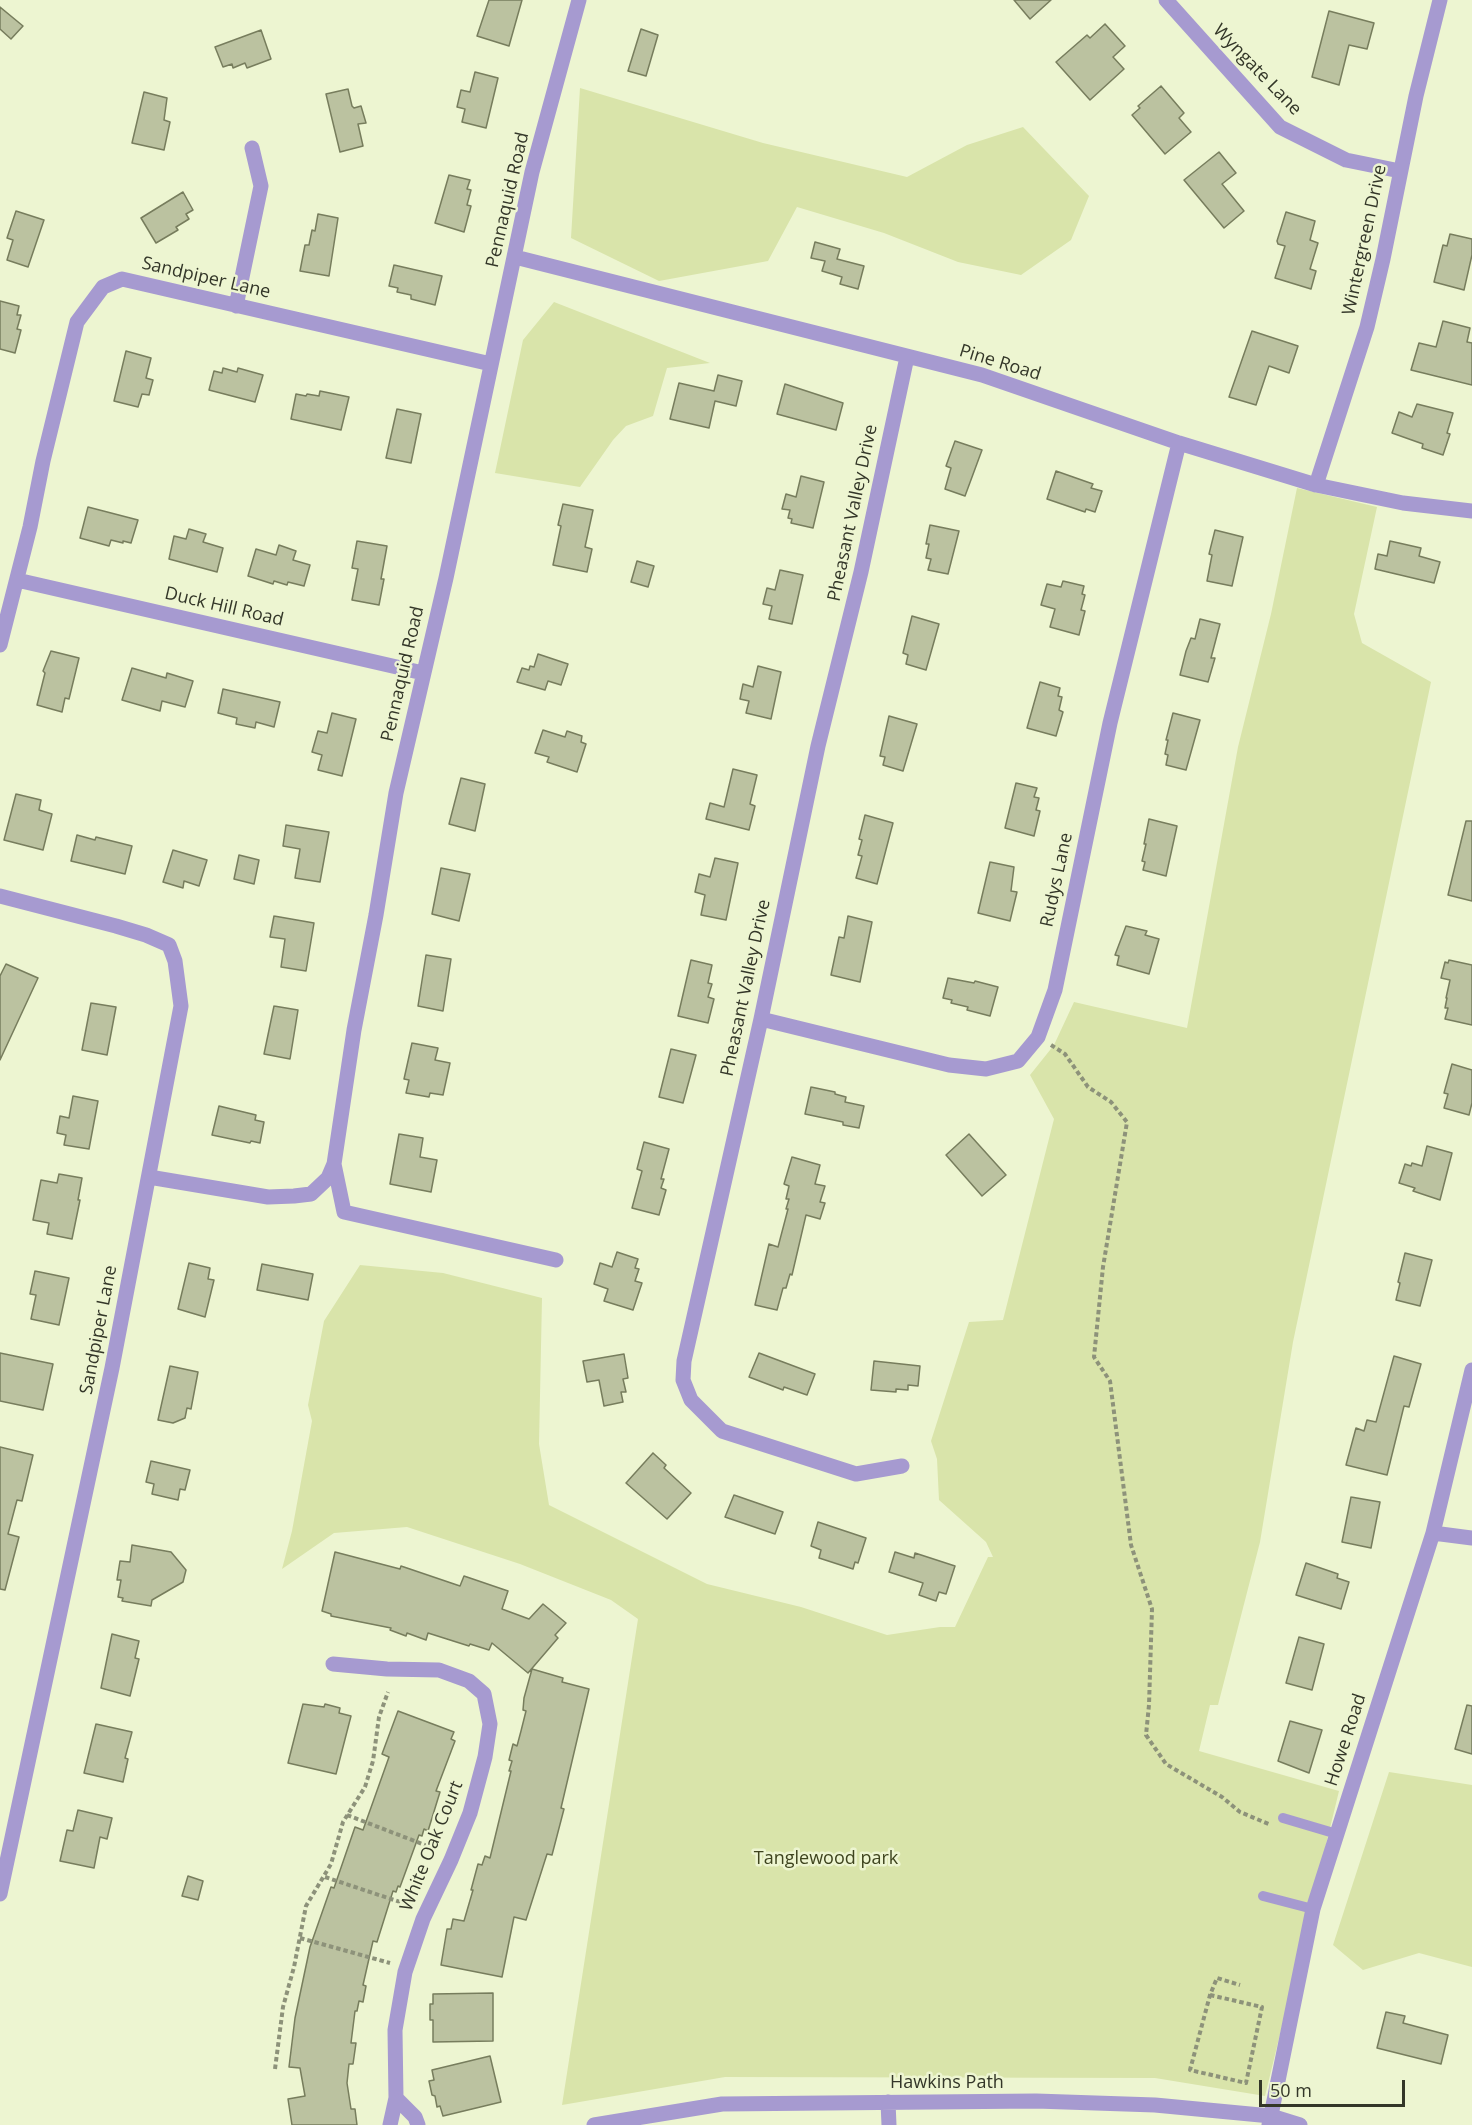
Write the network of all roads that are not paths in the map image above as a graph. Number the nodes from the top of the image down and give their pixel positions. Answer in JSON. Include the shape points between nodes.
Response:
{"nodes":[{"id":1,"x":579,"y":0,"type":"edge"},
{"id":2,"x":1166,"y":0,"type":"edge"},
{"id":3,"x":1440,"y":0,"type":"edge"},
{"id":4,"x":252,"y":148,"type":"dead end"},
{"id":5,"x":1400,"y":171,"type":"junction"},
{"id":6,"x":515,"y":257,"type":"junction"},
{"id":7,"x":236,"y":306,"type":"junction"},
{"id":8,"x":907,"y":357,"type":"junction"},
{"id":9,"x":491,"y":364,"type":"junction"},
{"id":10,"x":1179,"y":443,"type":"junction"},
{"id":11,"x":1316,"y":485,"type":"junction"},
{"id":12,"x":1472,"y":511,"type":"edge"},
{"id":13,"x":17,"y":580,"type":"junction"},
{"id":14,"x":0,"y":645,"type":"edge"},
{"id":15,"x":423,"y":673,"type":"junction"},
{"id":16,"x":0,"y":896,"type":"edge"},
{"id":17,"x":761,"y":1019,"type":"junction"},
{"id":18,"x":334,"y":1164,"type":"junction"},
{"id":19,"x":149,"y":1177,"type":"junction"},
{"id":20,"x":556,"y":1260,"type":"dead end"},
{"id":21,"x":1472,"y":1370,"type":"edge"},
{"id":22,"x":902,"y":1466,"type":"dead end"},
{"id":23,"x":1433,"y":1533,"type":"junction"},
{"id":24,"x":1472,"y":1538,"type":"edge"},
{"id":25,"x":333,"y":1664,"type":"dead end"},
{"id":26,"x":1282,"y":1824,"type":"road end"},
{"id":27,"x":1337,"y":1834,"type":"junction"},
{"id":28,"x":0,"y":1894,"type":"edge"},
{"id":29,"x":1263,"y":1896,"type":"dead end"},
{"id":30,"x":1313,"y":1909,"type":"junction"},
{"id":31,"x":396,"y":2098,"type":"junction"},
{"id":32,"x":888,"y":2103,"type":"junction"},
{"id":33,"x":1270,"y":2121,"type":"edge"},
{"id":34,"x":390,"y":2125,"type":"edge"},
{"id":35,"x":418,"y":2125,"type":"edge"},
{"id":36,"x":594,"y":2125,"type":"edge"},
{"id":37,"x":889,"y":2125,"type":"edge"},
{"id":38,"x":1300,"y":2125,"type":"edge"}],
"edges":[{"from":1,"to":6,"type":"street","name":"Pennaquid Road","via":[[532,172]]},
{"from":2,"to":5,"type":"street","name":"Wyngate Lane","via":[[1280,127],[1346,160]]},
{"from":3,"to":5,"type":"street","name":"Wintergreen Drive"},
{"from":4,"to":7,"type":"street","via":[[261,186]]},
{"from":5,"to":11,"type":"street","name":"Wintergreen Drive","via":[[1367,327]]},
{"from":6,"to":8,"type":"street","name":"Pine Road"},
{"from":6,"to":9,"type":"street","name":"Pennaquid Road"},
{"from":7,"to":9,"type":"street","name":"Sandpiper Lane"},
{"from":7,"to":13,"type":"street","name":"Sandpiper Lane","via":[[122,279],[103,287],[91,301],[77,322]]},
{"from":8,"to":10,"type":"street","name":"Pine Road","via":[[982,375]]},
{"from":8,"to":17,"type":"street","name":"Pheasant Valley Drive","via":[[861,572],[818,746]]},
{"from":9,"to":15,"type":"street","name":"Pennaquid Road"},
{"from":10,"to":11,"type":"street","name":"Pine Road"},
{"from":10,"to":17,"type":"street","name":"Rudys Lane","via":[[1110,723],[1054,990],[1038,1036],[1018,1061],[986,1069],[949,1065]]},
{"from":11,"to":12,"type":"street","name":"Pine Road"},
{"from":13,"to":14,"type":"street","name":"Sandpiper Lane"},
{"from":13,"to":15,"type":"street","name":"Duck Hill Road"},
{"from":15,"to":18,"type":"street","name":"Pennaquid Road","via":[[396,793]]},
{"from":16,"to":19,"type":"street","name":"Sandpiper Lane","via":[[116,926],[168,945],[175,961],[181,1006]]},
{"from":17,"to":22,"type":"street","name":"Pheasant Valley Drive","via":[[688,1338],[683,1380],[691,1400],[722,1431],[856,1474]]},
{"from":18,"to":19,"type":"street","name":"Pennaquid Road","via":[[328,1178],[311,1194],[294,1196],[268,1197]]},
{"from":18,"to":20,"type":"street","via":[[344,1212]]},
{"from":19,"to":28,"type":"street","name":"Sandpiper Lane","via":[[110,1380]]},
{"from":21,"to":23,"type":"street","name":"Howe Road"},
{"from":23,"to":24,"type":"street"},
{"from":23,"to":27,"type":"street","name":"Howe Road"},
{"from":25,"to":31,"type":"street","name":"White Oak Court","via":[[439,1670],[469,1681],[484,1694],[490,1724],[470,1814],[423,1919],[405,1972],[395,2030]]},
{"from":26,"to":27,"type":"lane"},
{"from":27,"to":30,"type":"street","name":"Howe Road"},
{"from":29,"to":30,"type":"lane"},
{"from":30,"to":33,"type":"street","name":"Howe Road"},
{"from":31,"to":34,"type":"street","name":"White Oak Court"},
{"from":31,"to":35,"type":"street"},
{"from":32,"to":33,"type":"street","name":"Hawkins Path","via":[[1036,2101],[1155,2105]]},
{"from":32,"to":36,"type":"street","name":"Hawkins Path","via":[[722,2104]]},
{"from":32,"to":37,"type":"street"},
{"from":33,"to":38,"type":"street","name":"Hawkins Path"}]}
